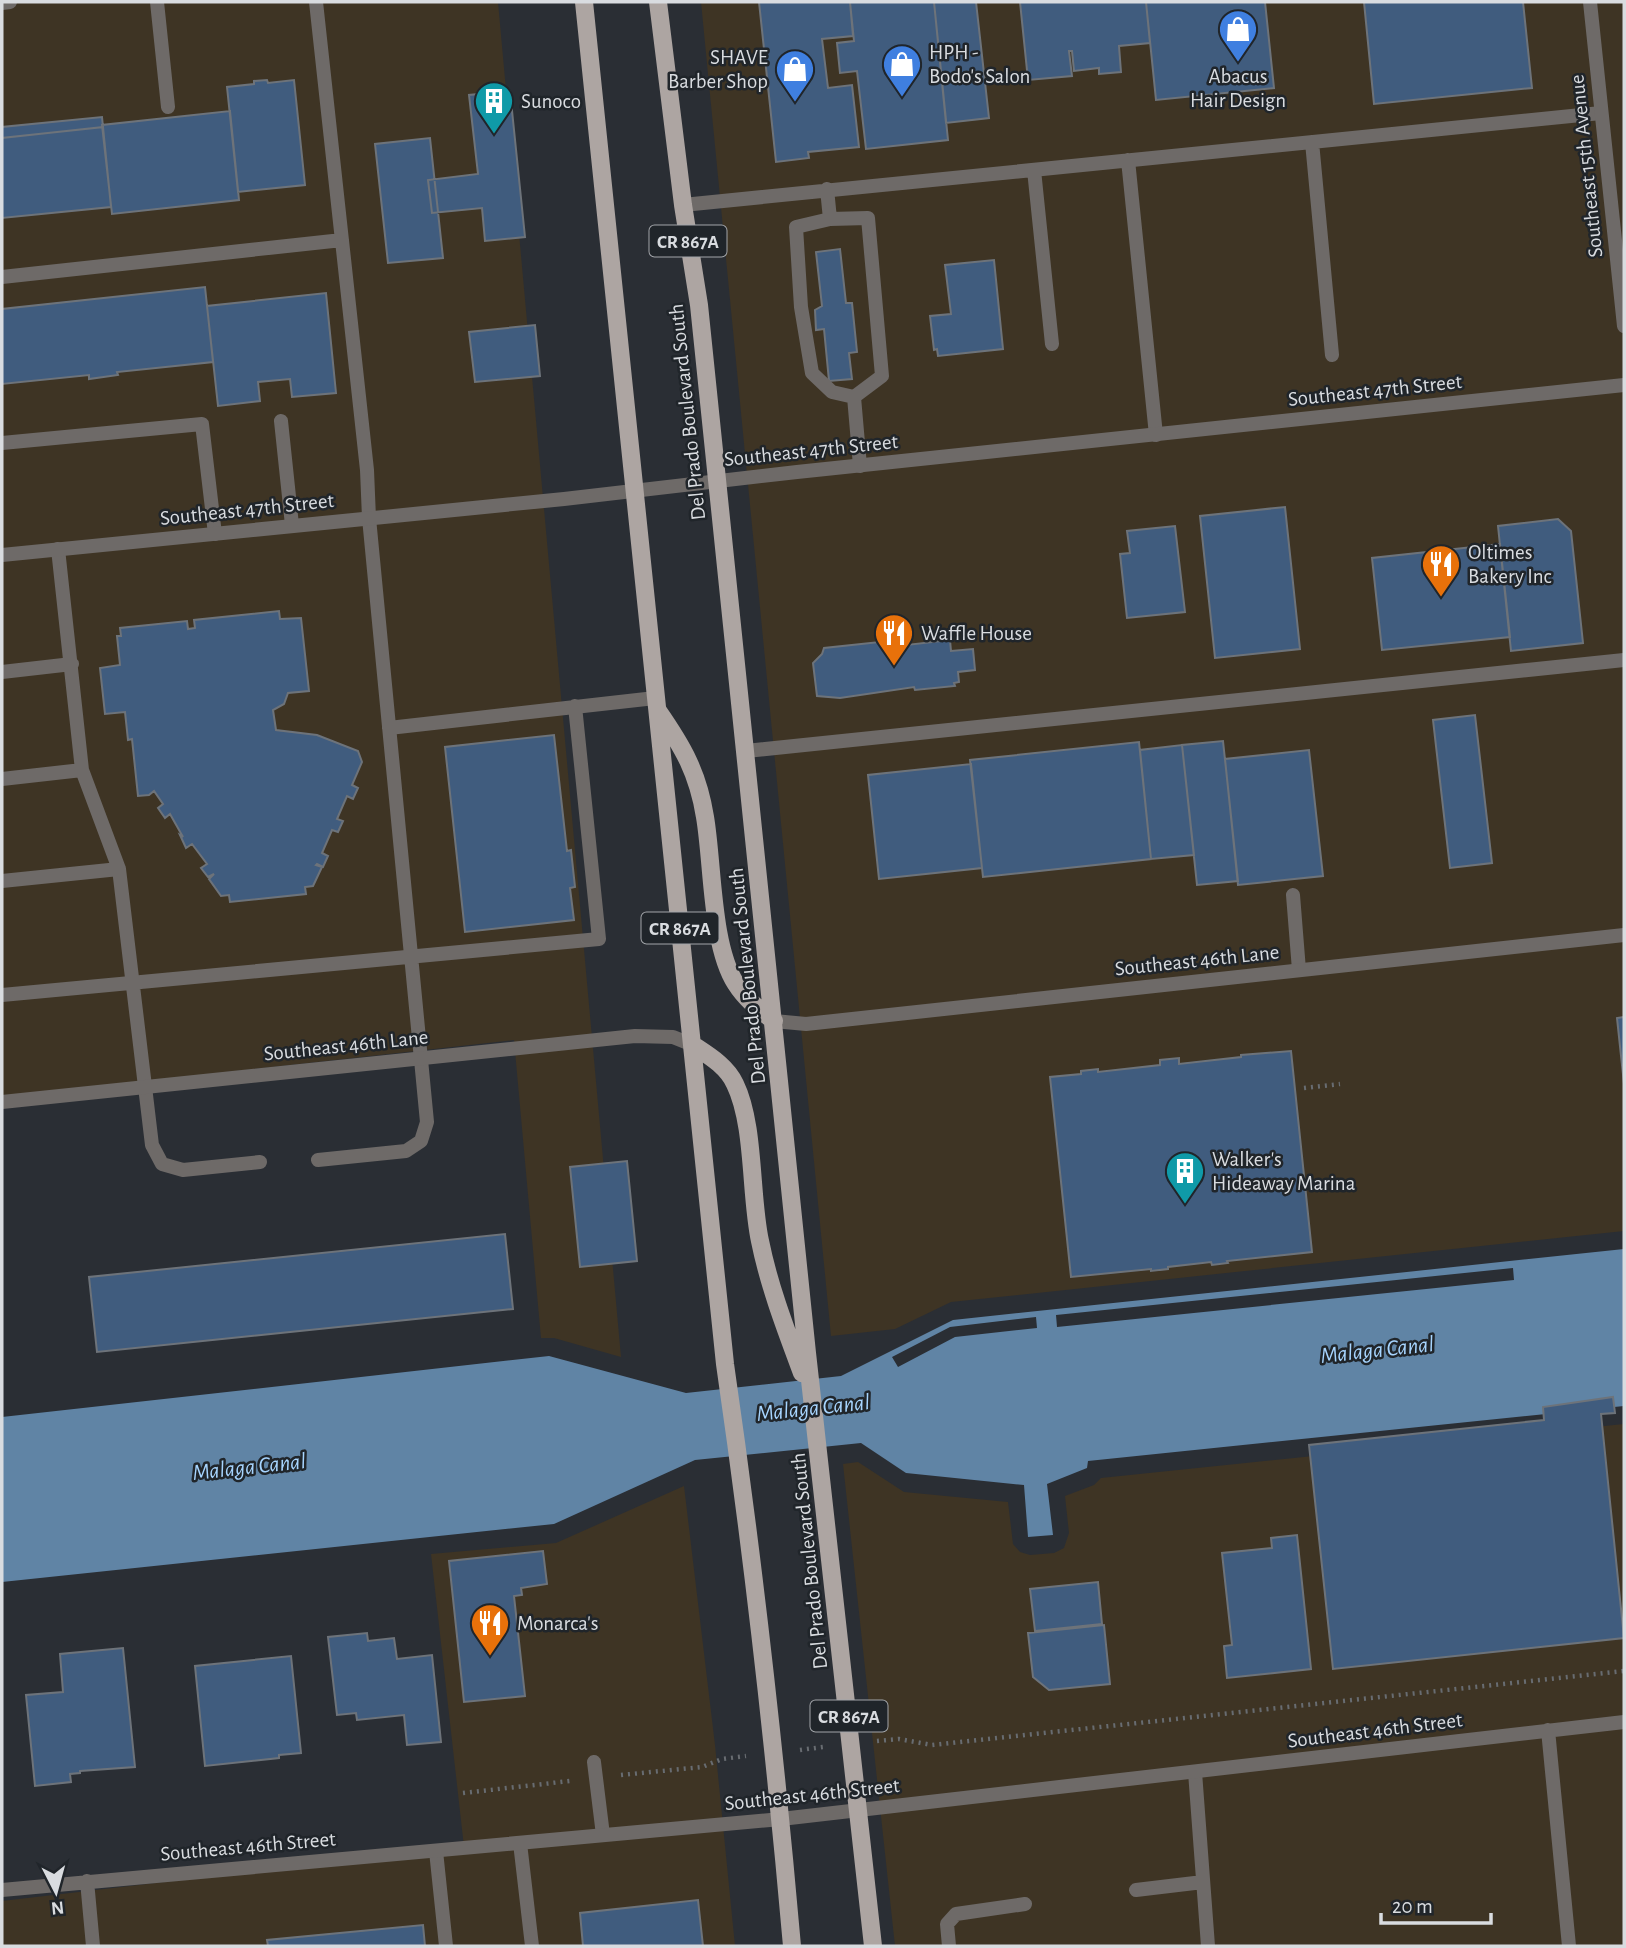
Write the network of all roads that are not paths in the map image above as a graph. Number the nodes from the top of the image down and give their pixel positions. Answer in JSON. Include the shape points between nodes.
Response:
{"nodes":[{"id":1,"x":10,"y":2,"type":"edge"},
{"id":2,"x":157,"y":2,"type":"edge"},
{"id":3,"x":316,"y":2,"type":"edge"},
{"id":4,"x":584,"y":2,"type":"edge"},
{"id":5,"x":659,"y":2,"type":"edge"},
{"id":6,"x":1590,"y":2,"type":"edge"},
{"id":7,"x":2,"y":3,"type":"edge"},
{"id":8,"x":168,"y":107,"type":"dead end"},
{"id":9,"x":1601,"y":113,"type":"junction"},
{"id":10,"x":1312,"y":142,"type":"junction"},
{"id":11,"x":1128,"y":160,"type":"junction"},
{"id":12,"x":1034,"y":170,"type":"junction"},
{"id":13,"x":827,"y":190,"type":"junction"},
{"id":14,"x":682,"y":205,"type":"junction"},
{"id":15,"x":830,"y":219,"type":"junction"},
{"id":16,"x":342,"y":240,"type":"junction"},
{"id":17,"x":2,"y":277,"type":"edge"},
{"id":18,"x":1624,"y":326,"type":"edge"},
{"id":19,"x":1052,"y":344,"type":"dead end"},
{"id":20,"x":1332,"y":355,"type":"dead end"},
{"id":21,"x":1624,"y":385,"type":"edge"},
{"id":22,"x":854,"y":397,"type":"junction"},
{"id":23,"x":281,"y":421,"type":"dead end"},
{"id":24,"x":1156,"y":435,"type":"junction"},
{"id":25,"x":2,"y":443,"type":"edge"},
{"id":26,"x":860,"y":466,"type":"junction"},
{"id":27,"x":718,"y":481,"type":"junction"},
{"id":28,"x":634,"y":491,"type":"junction"},
{"id":29,"x":369,"y":518,"type":"junction"},
{"id":30,"x":292,"y":526,"type":"junction"},
{"id":31,"x":215,"y":534,"type":"junction"},
{"id":32,"x":58,"y":549,"type":"junction"},
{"id":33,"x":2,"y":555,"type":"edge"},
{"id":34,"x":1624,"y":660,"type":"edge"},
{"id":35,"x":72,"y":664,"type":"junction"},
{"id":36,"x":2,"y":672,"type":"edge"},
{"id":37,"x":655,"y":703,"type":"junction"},
{"id":38,"x":575,"y":706,"type":"junction"},
{"id":39,"x":389,"y":728,"type":"junction"},
{"id":40,"x":746,"y":751,"type":"junction"},
{"id":41,"x":82,"y":770,"type":"junction"},
{"id":42,"x":2,"y":779,"type":"edge"},
{"id":43,"x":119,"y":869,"type":"junction"},
{"id":44,"x":2,"y":881,"type":"edge"},
{"id":45,"x":1293,"y":895,"type":"dead end"},
{"id":46,"x":1624,"y":935,"type":"edge"},
{"id":47,"x":410,"y":956,"type":"junction"},
{"id":48,"x":1299,"y":970,"type":"junction"},
{"id":49,"x":132,"y":982,"type":"junction"},
{"id":50,"x":2,"y":995,"type":"edge"},
{"id":51,"x":775,"y":1021,"type":"junction"},
{"id":52,"x":693,"y":1045,"type":"junction"},
{"id":53,"x":421,"y":1058,"type":"junction"},
{"id":54,"x":145,"y":1087,"type":"junction"},
{"id":55,"x":2,"y":1102,"type":"edge"},
{"id":56,"x":318,"y":1160,"type":"dead end"},
{"id":57,"x":260,"y":1162,"type":"dead end"},
{"id":58,"x":801,"y":1353,"type":"junction"},
{"id":59,"x":1624,"y":1722,"type":"edge"},
{"id":60,"x":1548,"y":1730,"type":"junction"},
{"id":61,"x":594,"y":1762,"type":"dead end"},
{"id":62,"x":1195,"y":1772,"type":"junction"},
{"id":63,"x":859,"y":1810,"type":"junction"},
{"id":64,"x":781,"y":1819,"type":"junction"},
{"id":65,"x":603,"y":1835,"type":"junction"},
{"id":66,"x":520,"y":1843,"type":"junction"},
{"id":67,"x":436,"y":1851,"type":"junction"},
{"id":68,"x":86,"y":1881,"type":"junction"},
{"id":69,"x":1203,"y":1882,"type":"junction"},
{"id":70,"x":2,"y":1890,"type":"edge"},
{"id":71,"x":1136,"y":1890,"type":"dead end"},
{"id":72,"x":1025,"y":1904,"type":"dead end"},
{"id":73,"x":93,"y":1946,"type":"edge"},
{"id":74,"x":446,"y":1946,"type":"edge"},
{"id":75,"x":532,"y":1946,"type":"edge"},
{"id":76,"x":792,"y":1946,"type":"edge"},
{"id":77,"x":873,"y":1946,"type":"edge"},
{"id":78,"x":949,"y":1946,"type":"edge"},
{"id":79,"x":1208,"y":1946,"type":"edge"},
{"id":80,"x":1569,"y":1946,"type":"edge"}],
"edges":[{"from":1,"to":7,"type":"street"},
{"from":2,"to":8,"type":"street"},
{"from":3,"to":16,"type":"street"},
{"from":4,"to":28,"type":"main road","number":"CR 867A"},
{"from":5,"to":14,"type":"main road","name":"Del Prado Boulevard South","number":"CR 867A"},
{"from":6,"to":9,"type":"street","name":"Southeast 15th Avenue"},
{"from":9,"to":10,"type":"street"},
{"from":9,"to":18,"type":"street","name":"Southeast 15th Avenue"},
{"from":10,"to":11,"type":"street"},
{"from":10,"to":20,"type":"street"},
{"from":11,"to":12,"type":"street"},
{"from":11,"to":24,"type":"street"},
{"from":12,"to":13,"type":"street"},
{"from":12,"to":19,"type":"street"},
{"from":13,"to":14,"type":"street"},
{"from":13,"to":15,"type":"street"},
{"from":14,"to":27,"type":"main road","name":"Del Prado Boulevard South","number":"CR 867A","via":[[699,305]]},
{"from":15,"to":22,"type":"street","via":[[868,218],[882,376]]},
{"from":15,"to":22,"type":"street","via":[[796,227],[801,307],[812,373],[832,392]]},
{"from":16,"to":17,"type":"street"},
{"from":16,"to":29,"type":"street"},
{"from":21,"to":24,"type":"street","name":"Southeast 47th Street"},
{"from":22,"to":26,"type":"street"},
{"from":23,"to":30,"type":"street"},
{"from":24,"to":26,"type":"street","name":"Southeast 47th Street"},
{"from":25,"to":31,"type":"street","via":[[202,424]]},
{"from":26,"to":27,"type":"street","name":"Southeast 47th Street"},
{"from":27,"to":28,"type":"street","name":"Southeast 47th Street"},
{"from":27,"to":40,"type":"main road","name":"Del Prado Boulevard South","number":"CR 867A"},
{"from":28,"to":29,"type":"street","name":"Southeast 47th Street"},
{"from":28,"to":37,"type":"main road","number":"CR 867A"},
{"from":29,"to":30,"type":"street","name":"Southeast 47th Street"},
{"from":29,"to":39,"type":"street"},
{"from":30,"to":31,"type":"street","name":"Southeast 47th Street"},
{"from":31,"to":32,"type":"street","name":"Southeast 47th Street"},
{"from":32,"to":33,"type":"street","name":"Southeast 47th Street"},
{"from":32,"to":35,"type":"street"},
{"from":34,"to":40,"type":"street"},
{"from":35,"to":36,"type":"street"},
{"from":35,"to":41,"type":"street"},
{"from":37,"to":38,"type":"street"},
{"from":37,"to":51,"type":"main road","via":[[684,748],[697,783],[721,950],[735,983],[752,1004]]},
{"from":37,"to":52,"type":"main road","number":"CR 867A"},
{"from":38,"to":39,"type":"street"},
{"from":38,"to":47,"type":"street","via":[[599,939]]},
{"from":39,"to":47,"type":"street"},
{"from":40,"to":51,"type":"main road","name":"Del Prado Boulevard South","number":"CR 867A"},
{"from":41,"to":42,"type":"street"},
{"from":41,"to":43,"type":"street"},
{"from":43,"to":44,"type":"street"},
{"from":43,"to":49,"type":"street"},
{"from":45,"to":48,"type":"street"},
{"from":46,"to":48,"type":"street","name":"Southeast 46th Lane"},
{"from":47,"to":49,"type":"street"},
{"from":47,"to":53,"type":"street"},
{"from":48,"to":51,"type":"street","name":"Southeast 46th Lane","via":[[806,1024]]},
{"from":49,"to":50,"type":"street"},
{"from":49,"to":54,"type":"street"},
{"from":51,"to":58,"type":"main road","name":"Del Prado Boulevard South","number":"CR 867A"},
{"from":52,"to":53,"type":"street","name":"Southeast 46th Lane","via":[[673,1037],[635,1036]]},
{"from":52,"to":58,"type":"main road","via":[[720,1064],[735,1083],[745,1114],[759,1240],[771,1287]]},
{"from":52,"to":64,"type":"main road","number":"CR 867A","via":[[725,1364]]},
{"from":53,"to":54,"type":"street","name":"Southeast 46th Lane"},
{"from":53,"to":56,"type":"street","via":[[427,1122],[421,1141],[406,1151]]},
{"from":54,"to":55,"type":"street","name":"Southeast 46th Lane"},
{"from":54,"to":57,"type":"street","via":[[152,1144],[162,1164],[183,1170]]},
{"from":58,"to":63,"type":"main road","name":"Del Prado Boulevard South","number":"CR 867A","via":[[814,1404]]},
{"from":59,"to":60,"type":"street","name":"Southeast 46th Street"},
{"from":60,"to":62,"type":"street","name":"Southeast 46th Street"},
{"from":60,"to":80,"type":"street"},
{"from":61,"to":65,"type":"street"},
{"from":62,"to":63,"type":"street","name":"Southeast 46th Street"},
{"from":62,"to":69,"type":"street"},
{"from":63,"to":64,"type":"street","name":"Southeast 46th Street"},
{"from":63,"to":77,"type":"main road","name":"Del Prado Boulevard South","number":"CR 867A"},
{"from":64,"to":65,"type":"street","name":"Southeast 46th Street"},
{"from":64,"to":76,"type":"main road","number":"CR 867A"},
{"from":65,"to":66,"type":"street","name":"Southeast 46th Street"},
{"from":66,"to":67,"type":"street","name":"Southeast 46th Street"},
{"from":66,"to":75,"type":"street"},
{"from":67,"to":68,"type":"street","name":"Southeast 46th Street"},
{"from":67,"to":74,"type":"street"},
{"from":68,"to":70,"type":"street","name":"Southeast 46th Street"},
{"from":68,"to":73,"type":"street"},
{"from":69,"to":71,"type":"street"},
{"from":69,"to":79,"type":"street"},
{"from":72,"to":78,"type":"street","via":[[956,1914],[947,1923]]}]}
